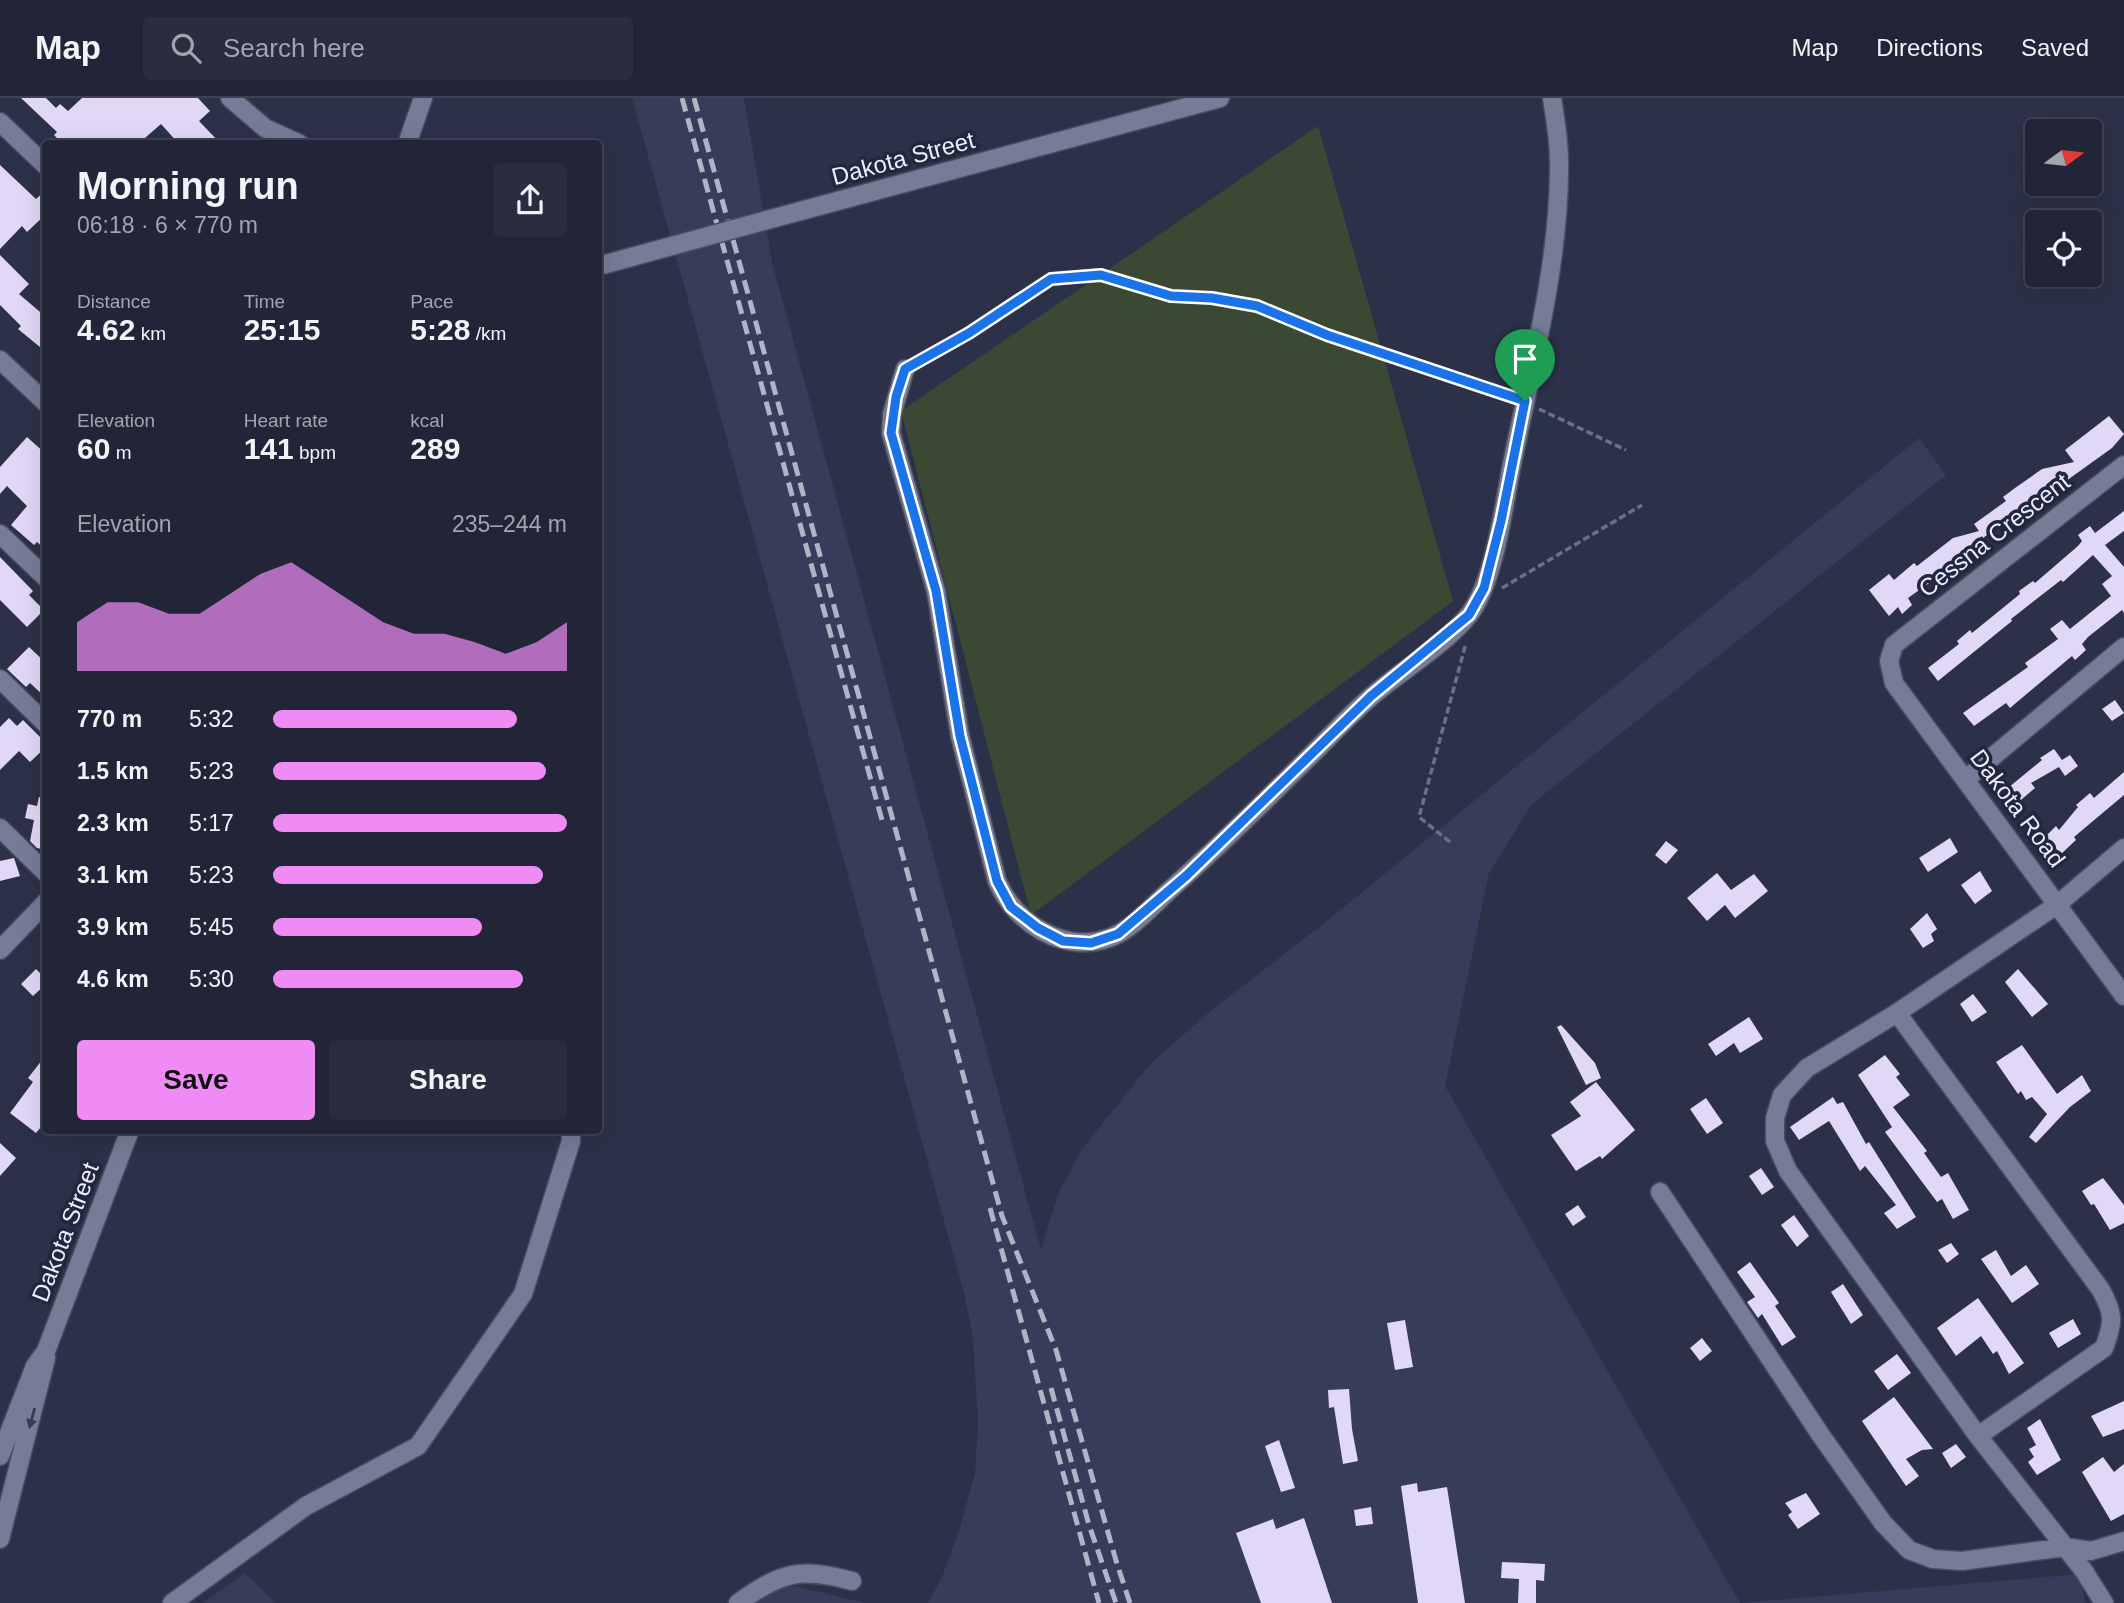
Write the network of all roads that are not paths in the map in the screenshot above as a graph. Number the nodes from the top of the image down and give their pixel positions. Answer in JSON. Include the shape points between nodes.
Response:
{"nodes":[{"id":1,"x":230,"y":98,"type":"edge"},
{"id":2,"x":423,"y":98,"type":"edge"},
{"id":3,"x":1220,"y":98,"type":"edge"},
{"id":4,"x":1552,"y":98,"type":"edge"},
{"id":5,"x":0,"y":122,"type":"edge"},
{"id":6,"x":291,"y":140,"type":"edge"},
{"id":7,"x":408,"y":140,"type":"edge"},
{"id":8,"x":42,"y":162,"type":"edge"},
{"id":9,"x":602,"y":265,"type":"edge"},
{"id":10,"x":0,"y":360,"type":"edge"},
{"id":11,"x":905,"y":369,"type":"road end"},
{"id":12,"x":42,"y":399,"type":"edge"},
{"id":13,"x":2124,"y":464,"type":"edge"},
{"id":14,"x":0,"y":534,"type":"edge"},
{"id":15,"x":42,"y":574,"type":"edge"},
{"id":16,"x":1894,"y":645,"type":"joint"},
{"id":17,"x":2124,"y":647,"type":"edge"},
{"id":18,"x":0,"y":679,"type":"edge"},
{"id":19,"x":42,"y":720,"type":"edge"},
{"id":20,"x":1966,"y":779,"type":"junction"},
{"id":21,"x":0,"y":828,"type":"edge"},
{"id":22,"x":2124,"y":848,"type":"edge"},
{"id":23,"x":42,"y":869,"type":"edge"},
{"id":24,"x":2059,"y":904,"type":"junction"},
{"id":25,"x":42,"y":906,"type":"edge"},
{"id":26,"x":0,"y":950,"type":"edge"},
{"id":27,"x":2124,"y":996,"type":"edge"},
{"id":28,"x":1897,"y":1013,"type":"junction"},
{"id":29,"x":128,"y":1134,"type":"edge"},
{"id":30,"x":571,"y":1134,"type":"edge"},
{"id":31,"x":1660,"y":1192,"type":"dead end"},
{"id":32,"x":46,"y":1351,"type":"junction"},
{"id":33,"x":1978,"y":1436,"type":"junction"},
{"id":34,"x":0,"y":1456,"type":"edge"},
{"id":35,"x":0,"y":1539,"type":"edge"},
{"id":36,"x":2124,"y":1541,"type":"edge"},
{"id":37,"x":2065,"y":1547,"type":"junction"},
{"id":38,"x":852,"y":1581,"type":"dead end"},
{"id":39,"x":172,"y":1603,"type":"edge"},
{"id":40,"x":738,"y":1603,"type":"edge"},
{"id":41,"x":2104,"y":1603,"type":"edge"}],
"edges":[{"from":1,"to":6,"type":"street","via":[[265,128]]},
{"from":2,"to":7,"type":"street"},
{"from":3,"to":9,"type":"street","name":"Dakota Street","bridge":true},
{"from":4,"to":11,"type":"street","via":[[1559,172],[1556,223],[1501,521],[1477,603],[1460,625],[1371,696],[1254,812],[1112,937],[1091,943],[1063,941],[1011,907],[997,881],[960,736],[936,591],[891,433]]},
{"from":5,"to":8,"type":"street"},
{"from":10,"to":12,"type":"street"},
{"from":13,"to":16,"type":"street","name":"Cessna Crescent"},
{"from":14,"to":15,"type":"street"},
{"from":16,"to":20,"type":"street","name":"Dakota Road","via":[[1889,661],[1894,683]]},
{"from":17,"to":20,"type":"street"},
{"from":18,"to":19,"type":"street"},
{"from":20,"to":24,"type":"street","name":"Dakota Road"},
{"from":21,"to":23,"type":"street"},
{"from":22,"to":24,"type":"street"},
{"from":24,"to":27,"type":"street","name":"Dakota Road"},
{"from":24,"to":28,"type":"street"},
{"from":25,"to":26,"type":"street"},
{"from":28,"to":33,"type":"street","via":[[1807,1068],[1782,1096],[1775,1118],[1775,1142],[1788,1171]]},
{"from":28,"to":33,"type":"street","via":[[2110,1307],[2113,1326],[2104,1348]]},
{"from":29,"to":32,"type":"street","name":"Dakota Street"},
{"from":30,"to":39,"type":"street","via":[[523,1294],[418,1446],[306,1506]]},
{"from":31,"to":37,"type":"street","via":[[1820,1434],[1896,1539],[1918,1555],[1962,1561]]},
{"from":32,"to":34,"type":"street","name":"Dakota Street","via":[[35,1366]]},
{"from":32,"to":35,"type":"street","name":"Dakota Street","one_way":true},
{"from":33,"to":37,"type":"street"},
{"from":36,"to":37,"type":"street","via":[[2091,1551]]},
{"from":37,"to":41,"type":"street"},
{"from":38,"to":40,"type":"street","via":[[806,1573],[783,1576]]}]}
